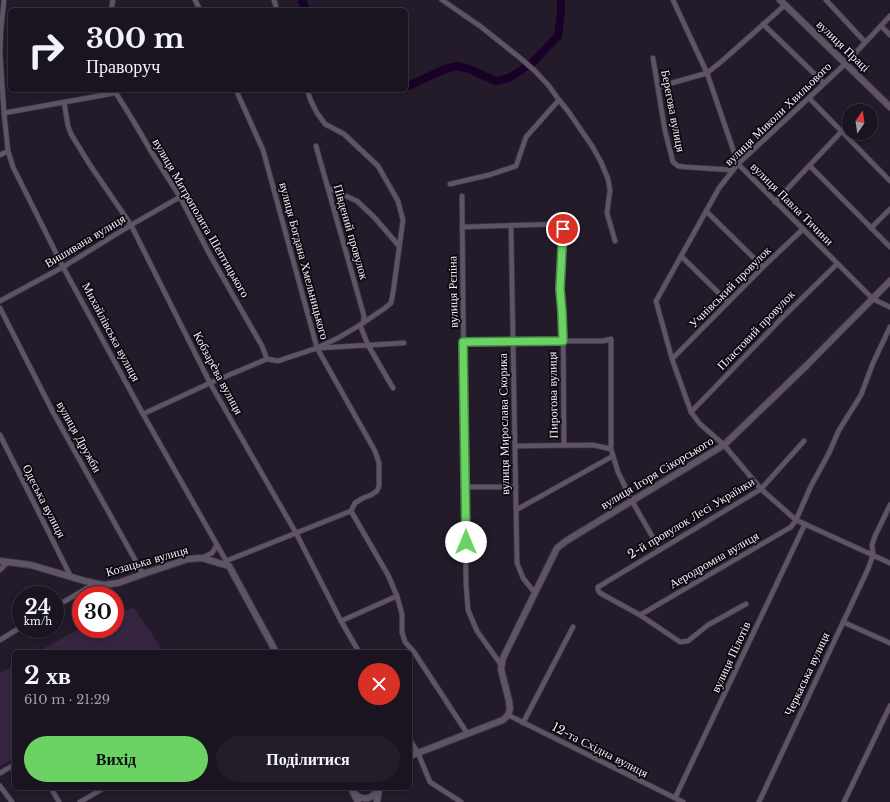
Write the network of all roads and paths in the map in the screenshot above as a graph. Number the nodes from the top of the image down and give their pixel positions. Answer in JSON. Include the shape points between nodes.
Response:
{"nodes":[{"id":1,"x":4,"y":0,"type":"edge"},
{"id":2,"x":442,"y":0,"type":"edge"},
{"id":3,"x":673,"y":0,"type":"edge"},
{"id":4,"x":826,"y":0,"type":"edge"},
{"id":5,"x":783,"y":2,"type":"edge"},
{"id":6,"x":890,"y":16,"type":"edge"},
{"id":7,"x":763,"y":24,"type":"junction"},
{"id":8,"x":881,"y":26,"type":"junction"},
{"id":9,"x":890,"y":35,"type":"edge"},
{"id":10,"x":865,"y":42,"type":"junction"},
{"id":11,"x":0,"y":52,"type":"edge"},
{"id":12,"x":654,"y":58,"type":"dead end"},
{"id":13,"x":845,"y":64,"type":"junction"},
{"id":14,"x":707,"y":72,"type":"junction"},
{"id":15,"x":824,"y":83,"type":"junction"},
{"id":16,"x":658,"y":87,"type":"junction"},
{"id":17,"x":109,"y":92,"type":"edge"},
{"id":18,"x":115,"y":92,"type":"edge"},
{"id":19,"x":237,"y":92,"type":"edge"},
{"id":20,"x":308,"y":92,"type":"edge"},
{"id":21,"x":809,"y":98,"type":"junction"},
{"id":22,"x":559,"y":100,"type":"junction"},
{"id":23,"x":64,"y":102,"type":"junction"},
{"id":24,"x":890,"y":107,"type":"edge"},
{"id":25,"x":4,"y":113,"type":"junction"},
{"id":26,"x":842,"y":132,"type":"joint"},
{"id":27,"x":850,"y":140,"type":"edge"},
{"id":28,"x":316,"y":146,"type":"dead end"},
{"id":29,"x":8,"y":151,"type":"junction"},
{"id":30,"x":0,"y":155,"type":"edge"},
{"id":31,"x":738,"y":164,"type":"junction"},
{"id":32,"x":810,"y":166,"type":"junction"},
{"id":33,"x":733,"y":170,"type":"junction"},
{"id":34,"x":890,"y":181,"type":"edge"},
{"id":35,"x":450,"y":184,"type":"dead end"},
{"id":36,"x":328,"y":188,"type":"junction"},
{"id":37,"x":462,"y":196,"type":"dead end"},
{"id":38,"x":180,"y":197,"type":"junction"},
{"id":39,"x":775,"y":202,"type":"junction"},
{"id":40,"x":890,"y":209,"type":"edge"},
{"id":41,"x":706,"y":210,"type":"junction"},
{"id":42,"x":131,"y":225,"type":"junction"},
{"id":43,"x":511,"y":226,"type":"junction"},
{"id":44,"x":462,"y":227,"type":"junction"},
{"id":45,"x":871,"y":228,"type":"junction"},
{"id":46,"x":802,"y":229,"type":"junction"},
{"id":47,"x":615,"y":241,"type":"dead end"},
{"id":48,"x":399,"y":246,"type":"junction"},
{"id":49,"x":890,"y":247,"type":"edge"},
{"id":50,"x":681,"y":256,"type":"junction"},
{"id":51,"x":837,"y":264,"type":"junction"},
{"id":52,"x":63,"y":267,"type":"junction"},
{"id":53,"x":763,"y":267,"type":"junction"},
{"id":54,"x":890,"y":281,"type":"edge"},
{"id":55,"x":873,"y":299,"type":"junction"},
{"id":56,"x":0,"y":301,"type":"edge"},
{"id":57,"x":728,"y":302,"type":"junction"},
{"id":58,"x":890,"y":307,"type":"edge"},
{"id":59,"x":0,"y":308,"type":"edge"},
{"id":60,"x":361,"y":324,"type":"junction"},
{"id":61,"x":890,"y":327,"type":"edge"},
{"id":62,"x":513,"y":341,"type":"junction"},
{"id":63,"x":563,"y":341,"type":"junction"},
{"id":64,"x":463,"y":342,"type":"junction"},
{"id":65,"x":404,"y":343,"type":"dead end"},
{"id":66,"x":368,"y":345,"type":"junction"},
{"id":67,"x":317,"y":348,"type":"junction"},
{"id":68,"x":266,"y":359,"type":"junction"},
{"id":69,"x":672,"y":359,"type":"junction"},
{"id":70,"x":210,"y":383,"type":"junction"},
{"id":71,"x":393,"y":388,"type":"dead end"},
{"id":72,"x":691,"y":412,"type":"junction"},
{"id":73,"x":143,"y":414,"type":"junction"},
{"id":74,"x":0,"y":434,"type":"edge"},
{"id":75,"x":804,"y":440,"type":"dead end"},
{"id":76,"x":564,"y":445,"type":"junction"},
{"id":77,"x":724,"y":445,"type":"junction"},
{"id":78,"x":515,"y":446,"type":"junction"},
{"id":79,"x":611,"y":448,"type":"junction"},
{"id":80,"x":613,"y":456,"type":"junction"},
{"id":81,"x":466,"y":487,"type":"junction"},
{"id":82,"x":516,"y":487,"type":"junction"},
{"id":83,"x":761,"y":489,"type":"junction"},
{"id":84,"x":632,"y":501,"type":"junction"},
{"id":85,"x":890,"y":505,"type":"edge"},
{"id":86,"x":516,"y":510,"type":"junction"},
{"id":87,"x":351,"y":511,"type":"junction"},
{"id":88,"x":796,"y":520,"type":"junction"},
{"id":89,"x":805,"y":524,"type":"junction"},
{"id":90,"x":296,"y":533,"type":"junction"},
{"id":91,"x":217,"y":545,"type":"junction"},
{"id":92,"x":660,"y":550,"type":"junction"},
{"id":93,"x":873,"y":555,"type":"junction"},
{"id":94,"x":202,"y":558,"type":"junction"},
{"id":95,"x":0,"y":560,"type":"edge"},
{"id":96,"x":8,"y":562,"type":"junction"},
{"id":97,"x":890,"y":563,"type":"edge"},
{"id":98,"x":227,"y":564,"type":"junction"},
{"id":99,"x":0,"y":570,"type":"edge"},
{"id":100,"x":143,"y":574,"type":"junction"},
{"id":101,"x":71,"y":577,"type":"junction"},
{"id":102,"x":94,"y":584,"type":"junction"},
{"id":103,"x":535,"y":594,"type":"junction"},
{"id":104,"x":397,"y":596,"type":"junction"},
{"id":105,"x":64,"y":602,"type":"edge"},
{"id":106,"x":746,"y":604,"type":"dead end"},
{"id":107,"x":640,"y":615,"type":"junction"},
{"id":108,"x":342,"y":621,"type":"junction"},
{"id":109,"x":843,"y":622,"type":"junction"},
{"id":110,"x":573,"y":627,"type":"dead end"},
{"id":111,"x":12,"y":633,"type":"edge"},
{"id":112,"x":0,"y":640,"type":"edge"},
{"id":113,"x":890,"y":643,"type":"edge"},
{"id":114,"x":275,"y":650,"type":"edge"},
{"id":115,"x":358,"y":650,"type":"edge"},
{"id":116,"x":502,"y":666,"type":"junction"},
{"id":117,"x":890,"y":706,"type":"edge"},
{"id":118,"x":508,"y":715,"type":"junction"},
{"id":119,"x":523,"y":722,"type":"junction"},
{"id":120,"x":467,"y":734,"type":"junction"},
{"id":121,"x":412,"y":743,"type":"edge"},
{"id":122,"x":418,"y":753,"type":"junction"},
{"id":123,"x":412,"y":755,"type":"edge"},
{"id":124,"x":12,"y":766,"type":"edge"},
{"id":125,"x":0,"y":773,"type":"edge"},
{"id":126,"x":0,"y":786,"type":"edge"},
{"id":127,"x":52,"y":790,"type":"edge"},
{"id":128,"x":97,"y":790,"type":"edge"},
{"id":129,"x":352,"y":790,"type":"edge"},
{"id":130,"x":378,"y":790,"type":"edge"},
{"id":131,"x":379,"y":790,"type":"edge"},
{"id":132,"x":675,"y":798,"type":"junction"},
{"id":133,"x":12,"y":802,"type":"edge"},
{"id":134,"x":59,"y":802,"type":"edge"},
{"id":135,"x":80,"y":802,"type":"edge"},
{"id":136,"x":358,"y":802,"type":"edge"},
{"id":137,"x":377,"y":802,"type":"edge"},
{"id":138,"x":461,"y":802,"type":"edge"},
{"id":139,"x":682,"y":802,"type":"edge"},
{"id":140,"x":759,"y":802,"type":"edge"},
{"id":141,"x":844,"y":802,"type":"edge"}],
"edges":[{"from":1,"to":11,"type":"street","name":"Михайлівська вулиця"},
{"from":2,"to":22,"type":"street","via":[[519,57],[549,86]]},
{"from":3,"to":14,"type":"street","name":"вулиця Павла Тичини"},
{"from":4,"to":10,"type":"street"},
{"from":5,"to":7,"type":"street"},
{"from":5,"to":13,"type":"main road","name":"вулиця Праці"},
{"from":6,"to":8,"type":"street","name":"вулиця Миколи Хвильового"},
{"from":7,"to":14,"type":"street"},
{"from":7,"to":15,"type":"street"},
{"from":8,"to":9,"type":"street"},
{"from":8,"to":10,"type":"street","name":"вулиця Миколи Хвильового"},
{"from":10,"to":13,"type":"street","name":"вулиця Миколи Хвильового"},
{"from":11,"to":25,"type":"street","name":"Михайлівська вулиця"},
{"from":12,"to":16,"type":"street","name":"Берегова вулиця"},
{"from":13,"to":15,"type":"street","name":"вулиця Миколи Хвильового"},
{"from":13,"to":24,"type":"main road","name":"вулиця Праці"},
{"from":14,"to":16,"type":"street"},
{"from":14,"to":31,"type":"street","name":"вулиця Павла Тичини"},
{"from":15,"to":21,"type":"street","name":"вулиця Миколи Хвильового"},
{"from":16,"to":33,"type":"street","name":"Берегова вулиця","via":[[673,162],[685,167]]},
{"from":17,"to":23,"type":"street"},
{"from":18,"to":38,"type":"street","name":"вулиця Митрополита Шептицького"},
{"from":19,"to":67,"type":"street","name":"вулиця Богдана Хмельницького","via":[[263,150]]},
{"from":20,"to":48,"type":"street","via":[[325,124],[344,134],[378,166],[398,201],[402,220]]},
{"from":21,"to":26,"type":"street"},
{"from":21,"to":31,"type":"street","name":"вулиця Миколи Хвильового"},
{"from":22,"to":35,"type":"street","via":[[526,137],[516,166]]},
{"from":22,"to":47,"type":"street","via":[[601,162],[610,190],[607,213]]},
{"from":23,"to":25,"type":"street"},
{"from":23,"to":42,"type":"street","name":"Кобзарèва вулиця","via":[[71,134]]},
{"from":25,"to":29,"type":"street","name":"Михайлівська вулиця"},
{"from":26,"to":32,"type":"street"},
{"from":27,"to":34,"type":"street"},
{"from":28,"to":36,"type":"street","name":"Південий провулок"},
{"from":29,"to":30,"type":"street"},
{"from":29,"to":52,"type":"street","name":"Михайлівська вулиця","via":[[13,167]]},
{"from":31,"to":33,"type":"street","name":"вулиця Миколи Хвильового"},
{"from":31,"to":39,"type":"street","name":"вулиця Павла Тичини"},
{"from":32,"to":39,"type":"street"},
{"from":32,"to":45,"type":"street"},
{"from":33,"to":41,"type":"street","name":"вулиця Миколи Хвильового"},
{"from":36,"to":48,"type":"street","via":[[357,201]]},
{"from":36,"to":60,"type":"street","name":"Південий провулок","via":[[364,316]]},
{"from":37,"to":44,"type":"street","name":"вулиця Рєпіна"},
{"from":38,"to":42,"type":"street","name":"Вишивана вулиця"},
{"from":38,"to":68,"type":"street","name":"вулиця Митрополита Шептицького","via":[[262,346]]},
{"from":39,"to":46,"type":"street","name":"вулиця Павла Тичини"},
{"from":40,"to":45,"type":"street"},
{"from":41,"to":50,"type":"street","name":"вулиця Миколи Хвильового"},
{"from":41,"to":53,"type":"street"},
{"from":42,"to":52,"type":"street","name":"Вишивана вулиця"},
{"from":42,"to":70,"type":"street","name":"Кобзарèва вулиця"},
{"from":43,"to":44,"type":"street"},
{"from":43,"to":62,"type":"street","name":"вулиця Мирослава Скорика"},
{"from":43,"to":63,"type":"street","name":"Пирогова вулиця","via":[[559,224],[563,229],[560,289]]},
{"from":44,"to":64,"type":"street","name":"вулиця Рєпіна"},
{"from":45,"to":49,"type":"street"},
{"from":46,"to":51,"type":"street","name":"вулиця Павла Тичини"},
{"from":46,"to":53,"type":"street","name":"Учнівський провулок"},
{"from":48,"to":60,"type":"street","via":[[391,302]]},
{"from":50,"to":57,"type":"street"},
{"from":50,"to":69,"type":"street","name":"вулиця Миколи Хвильового","via":[[657,300]]},
{"from":51,"to":55,"type":"street","name":"вулиця Павла Тичини"},
{"from":51,"to":72,"type":"street","name":"Пластовий провулок"},
{"from":52,"to":56,"type":"street","name":"Вишивана вулиця"},
{"from":52,"to":73,"type":"street","name":"Михайлівська вулиця"},
{"from":53,"to":57,"type":"street","name":"Учнівський провулок"},
{"from":54,"to":55,"type":"main road","name":"вулиця Ігоря Сікорського"},
{"from":55,"to":58,"type":"street","name":"вулиця Павла Тичини"},
{"from":55,"to":77,"type":"main road","name":"вулиця Ігоря Сікорського"},
{"from":57,"to":69,"type":"street","name":"Учнівський провулок"},
{"from":59,"to":100,"type":"street","name":"вулиця Дружби","via":[[54,414]]},
{"from":60,"to":66,"type":"street","name":"Південий провулок"},
{"from":60,"to":67,"type":"street"},
{"from":61,"to":88,"type":"street","via":[[861,395],[839,430]]},
{"from":62,"to":63,"type":"street"},
{"from":62,"to":64,"type":"street"},
{"from":62,"to":78,"type":"street","name":"вулиця Мирослава Скорика"},
{"from":63,"to":76,"type":"street","name":"Пирогова вулиця"},
{"from":63,"to":79,"type":"street","via":[[611,339]]},
{"from":64,"to":81,"type":"street","name":"вулиця Рєпіна"},
{"from":65,"to":66,"type":"street"},
{"from":66,"to":67,"type":"street"},
{"from":66,"to":71,"type":"street","name":"Південий провулок"},
{"from":67,"to":68,"type":"street","via":[[278,361]]},
{"from":67,"to":87,"type":"street","name":"вулиця Богдана Хмельницького","via":[[375,451],[379,463],[377,491],[355,503]]},
{"from":68,"to":70,"type":"street"},
{"from":69,"to":72,"type":"street"},
{"from":70,"to":73,"type":"street"},
{"from":70,"to":90,"type":"street","name":"Кобзарèва вулиця"},
{"from":72,"to":77,"type":"street","via":[[700,424]]},
{"from":73,"to":91,"type":"street","name":"Михайлівська вулиця"},
{"from":74,"to":101,"type":"street","name":"Одеська вулиця"},
{"from":75,"to":83,"type":"street","name":"2-й провулок Лесі Українки"},
{"from":76,"to":78,"type":"street"},
{"from":76,"to":79,"type":"street"},
{"from":77,"to":83,"type":"street"},
{"from":77,"to":84,"type":"main road","name":"вулиця Ігоря Сікорського"},
{"from":78,"to":82,"type":"street","name":"вулиця Мирослава Скорика"},
{"from":79,"to":80,"type":"street"},
{"from":80,"to":84,"type":"street"},
{"from":80,"to":86,"type":"street"},
{"from":81,"to":82,"type":"street"},
{"from":81,"to":116,"type":"street","name":"вулиця Рєпіна","via":[[468,610],[477,631]]},
{"from":82,"to":86,"type":"street","name":"вулиця Мирослава Скорика"},
{"from":83,"to":88,"type":"street"},
{"from":83,"to":92,"type":"street","name":"2-й провулок Лесі Українки"},
{"from":84,"to":92,"type":"street"},
{"from":84,"to":103,"type":"main road","name":"вулиця Ігоря Сікорського","via":[[557,548]]},
{"from":85,"to":93,"type":"street","name":"Черкаська вулиця","via":[[875,536],[872,545]]},
{"from":86,"to":103,"type":"street","name":"вулиця Мирослава Скорика","via":[[517,563],[523,578]]},
{"from":87,"to":90,"type":"street"},
{"from":87,"to":104,"type":"street","via":[[388,575]]},
{"from":88,"to":89,"type":"street"},
{"from":88,"to":107,"type":"street","name":"Аеродромна вулиця","via":[[791,527]]},
{"from":89,"to":93,"type":"street"},
{"from":89,"to":132,"type":"street","name":"вулиця Пілотів"},
{"from":90,"to":98,"type":"street"},
{"from":90,"to":108,"type":"street","name":"Кобзарèва вулиця"},
{"from":91,"to":94,"type":"street","via":[[212,553]]},
{"from":91,"to":98,"type":"street","name":"Михайлівська вулиця"},
{"from":92,"to":107,"type":"street","name":"2-й провулок Лесі Українки","via":[[598,587],[600,592]]},
{"from":93,"to":97,"type":"street"},
{"from":93,"to":109,"type":"street","name":"Черкаська вулиця"},
{"from":94,"to":98,"type":"main road","name":"Козацька вулиця"},
{"from":94,"to":100,"type":"main road","name":"Козацька вулиця","via":[[188,559]]},
{"from":95,"to":96,"type":"main road","name":"Козацька вулиця"},
{"from":96,"to":99,"type":"street"},
{"from":96,"to":101,"type":"main road","name":"Козацька вулиця","via":[[31,565]]},
{"from":98,"to":114,"type":"main road","name":"Михайлівська вулиця"},
{"from":100,"to":102,"type":"main road","name":"Козацька вулиця","via":[[118,583]]},
{"from":101,"to":102,"type":"main road","name":"Козацька вулиця"},
{"from":102,"to":105,"type":"street"},
{"from":103,"to":116,"type":"main road","name":"вулиця Ігоря Сікорського"},
{"from":104,"to":108,"type":"street"},
{"from":104,"to":120,"type":"street","via":[[405,642]]},
{"from":106,"to":107,"type":"street","via":[[684,642],[680,642]]},
{"from":108,"to":115,"type":"street","name":"Кобзарèва вулиця"},
{"from":109,"to":113,"type":"street"},
{"from":109,"to":140,"type":"street","name":"Черкаська вулиця"},
{"from":110,"to":119,"type":"street"},
{"from":111,"to":112,"type":"street"},
{"from":116,"to":118,"type":"main road","via":[[510,709]]},
{"from":117,"to":141,"type":"street"},
{"from":118,"to":119,"type":"street","name":"12-та Східна вулиця"},
{"from":118,"to":120,"type":"main road","via":[[503,720]]},
{"from":119,"to":132,"type":"street","name":"12-та Східна вулиця"},
{"from":120,"to":122,"type":"main road"},
{"from":121,"to":122,"type":"street"},
{"from":122,"to":123,"type":"main road"},
{"from":122,"to":138,"type":"street","via":[[430,782]]},
{"from":124,"to":125,"type":"street"},
{"from":126,"to":133,"type":"street"},
{"from":127,"to":134,"type":"street"},
{"from":128,"to":135,"type":"street"},
{"from":129,"to":130,"type":"main road","via":[[356,796],[362,798],[374,796]]},
{"from":129,"to":136,"type":"main road"},
{"from":131,"to":137,"type":"main road"},
{"from":132,"to":139,"type":"street","name":"12-та Східна вулиця"}]}
